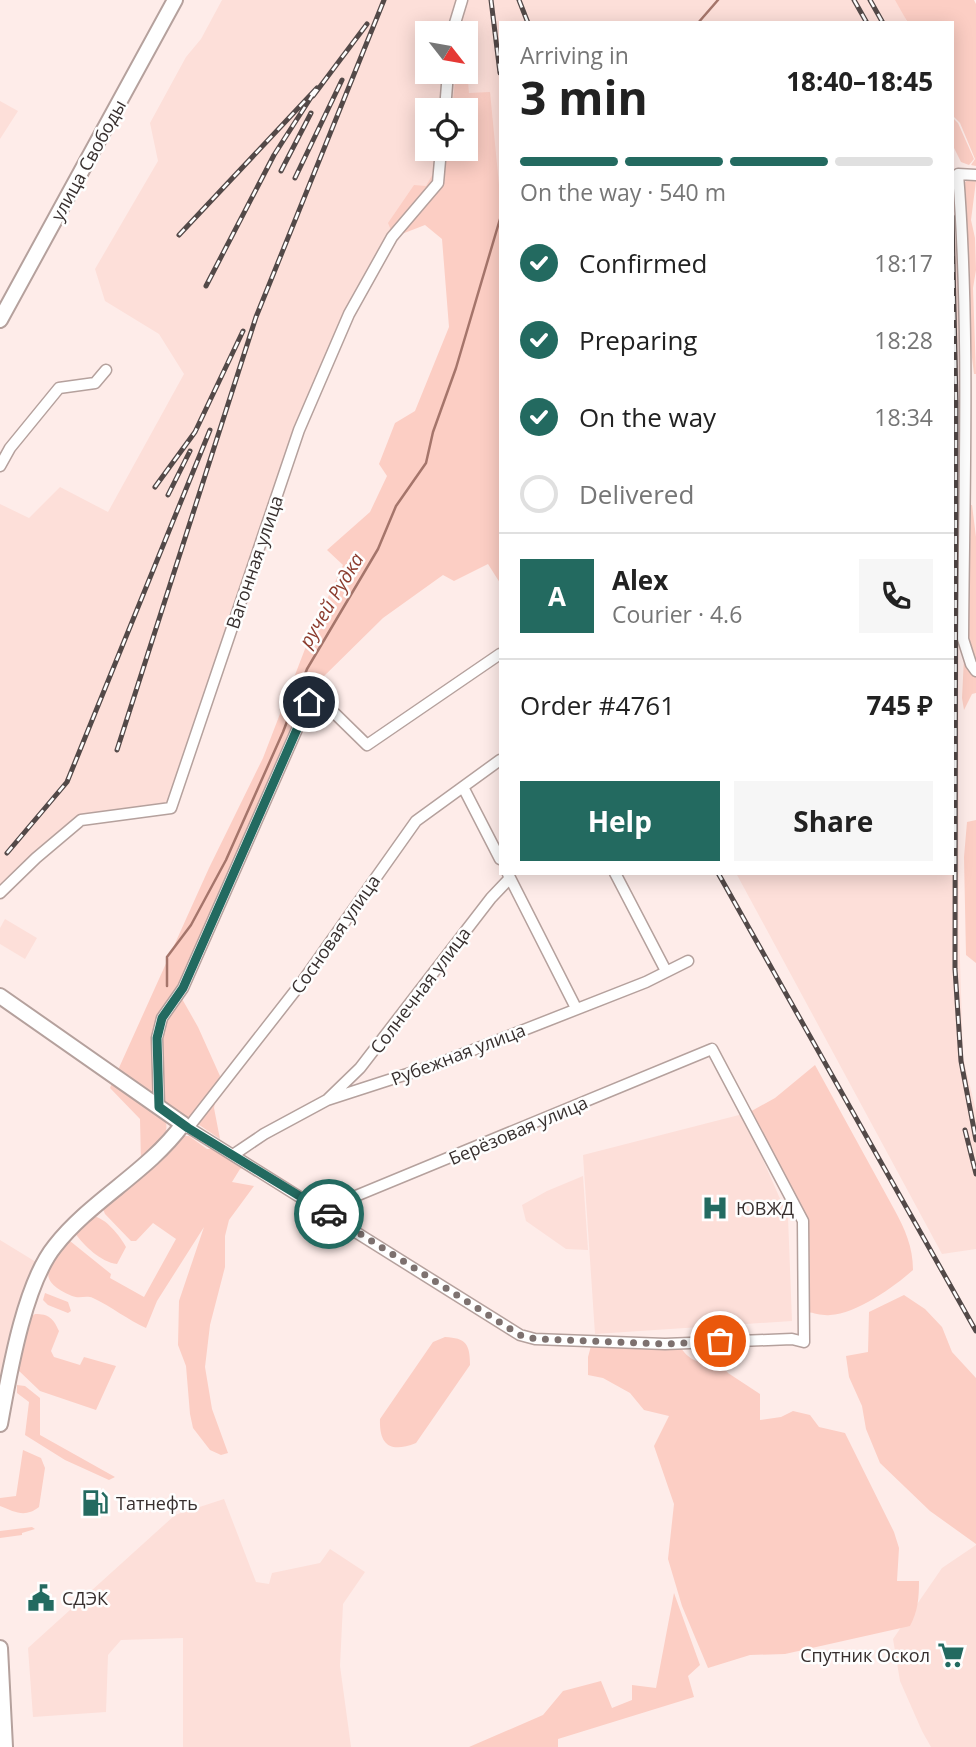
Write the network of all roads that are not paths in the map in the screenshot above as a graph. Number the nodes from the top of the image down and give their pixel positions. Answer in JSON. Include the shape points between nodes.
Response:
{"nodes":[{"id":1,"x":175,"y":0,"type":"edge"},
{"id":2,"x":462,"y":0,"type":"edge"},
{"id":3,"x":456,"y":21,"type":"edge"},
{"id":4,"x":440,"y":161,"type":"edge"},
{"id":5,"x":976,"y":175,"type":"edge"},
{"id":6,"x":0,"y":320,"type":"edge"},
{"id":7,"x":106,"y":370,"type":"dead end"},
{"id":8,"x":0,"y":466,"type":"edge"},
{"id":9,"x":499,"y":655,"type":"edge"},
{"id":10,"x":976,"y":671,"type":"edge"},
{"id":11,"x":499,"y":761,"type":"edge"},
{"id":12,"x":463,"y":787,"type":"junction"},
{"id":13,"x":499,"y":857,"type":"edge"},
{"id":14,"x":616,"y":875,"type":"edge"},
{"id":15,"x":509,"y":876,"type":"edge"},
{"id":16,"x":0,"y":893,"type":"edge"},
{"id":17,"x":688,"y":961,"type":"dead end"},
{"id":18,"x":666,"y":971,"type":"junction"},
{"id":19,"x":0,"y":996,"type":"edge"},
{"id":20,"x":576,"y":1008,"type":"junction"},
{"id":21,"x":327,"y":1100,"type":"junction"},
{"id":22,"x":159,"y":1107,"type":"junction"},
{"id":23,"x":186,"y":1126,"type":"junction"},
{"id":24,"x":233,"y":1155,"type":"junction"},
{"id":25,"x":326,"y":1212,"type":"junction"},
{"id":26,"x":0,"y":1424,"type":"edge"},
{"id":27,"x":0,"y":1648,"type":"edge"},
{"id":28,"x":5,"y":1747,"type":"edge"}],
"edges":[{"from":1,"to":6,"type":"main road","name":"улица Свободы"},
{"from":2,"to":3,"type":"street"},
{"from":4,"to":16,"type":"street","name":"Вагонная улица","via":[[438,183],[392,237],[349,314],[299,430],[171,808],[81,820]]},
{"from":5,"to":10,"type":"street","via":[[958,174],[966,409],[963,639]]},
{"from":7,"to":8,"type":"street","via":[[95,383],[59,388]]},
{"from":9,"to":22,"type":"street","via":[[368,745],[321,700],[314,697],[309,702],[183,988],[162,1018],[157,1038]]},
{"from":11,"to":12,"type":"street","name":"Сосновая улица"},
{"from":12,"to":13,"type":"street"},
{"from":12,"to":23,"type":"street","name":"Сосновая улица","via":[[416,821],[302,982]]},
{"from":14,"to":18,"type":"street"},
{"from":15,"to":20,"type":"street"},
{"from":15,"to":21,"type":"street","name":"Солнечная улица","via":[[360,1068]]},
{"from":17,"to":18,"type":"street","name":"Рубежная улица"},
{"from":18,"to":20,"type":"street","name":"Рубежная улица"},
{"from":19,"to":22,"type":"main road"},
{"from":20,"to":21,"type":"street","name":"Рубежная улица","via":[[432,1066]]},
{"from":21,"to":24,"type":"street","name":"Рубежная улица"},
{"from":22,"to":23,"type":"main road"},
{"from":23,"to":24,"type":"street"},
{"from":23,"to":26,"type":"main road","via":[[56,1244],[43,1262],[29,1299]]},
{"from":24,"to":25,"type":"street"},
{"from":25,"to":25,"type":"street","name":"Берёзовая улица","via":[[520,1335],[665,1344],[804,1342],[803,1221],[712,1049]]},
{"from":27,"to":28,"type":"main road"}]}
